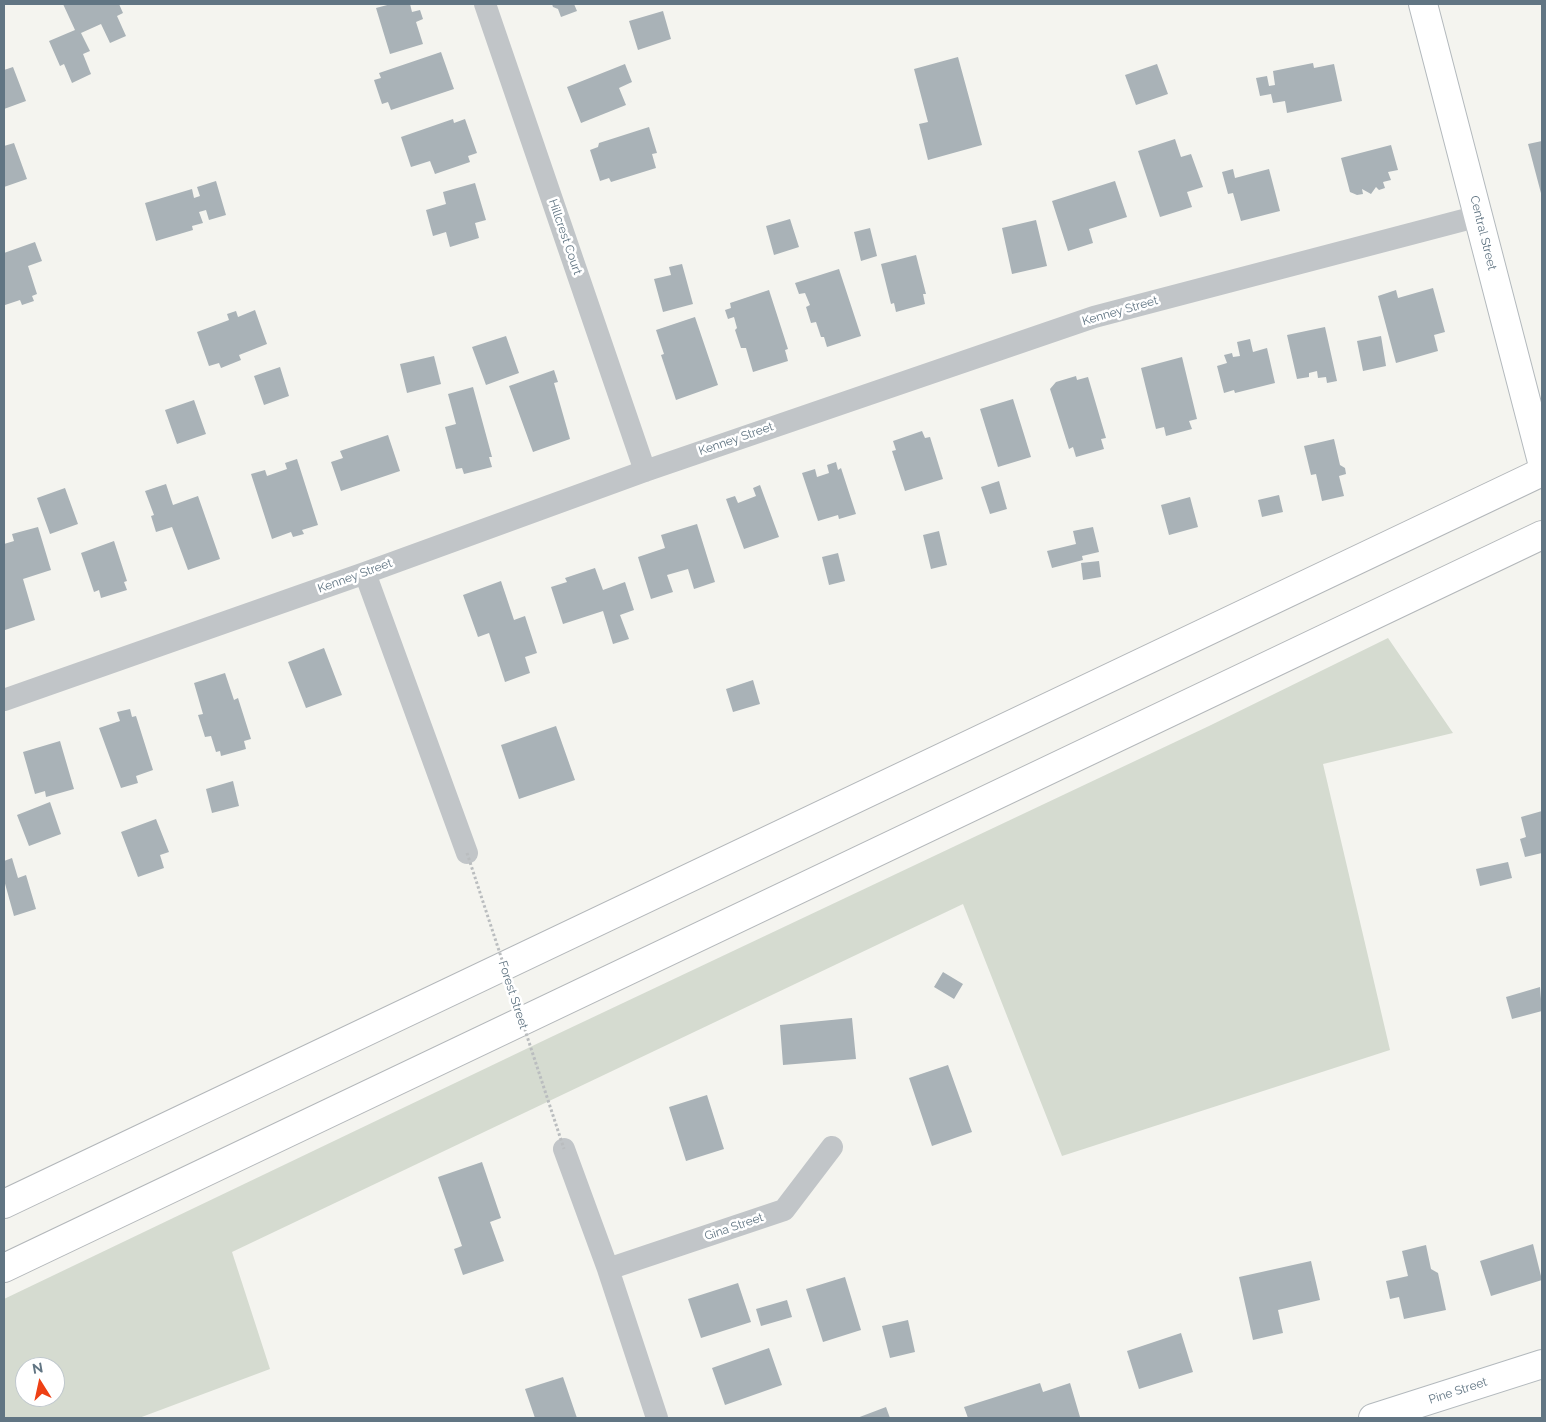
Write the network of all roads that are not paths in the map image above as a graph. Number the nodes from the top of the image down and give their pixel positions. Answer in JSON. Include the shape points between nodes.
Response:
{"nodes":[{"id":1,"x":485,"y":4,"type":"edge"},
{"id":2,"x":1423,"y":4,"type":"edge"},
{"id":3,"x":1479,"y":216,"type":"junction"},
{"id":4,"x":1542,"y":462,"type":"edge"},
{"id":5,"x":645,"y":470,"type":"junction"},
{"id":6,"x":1542,"y":472,"type":"edge"},
{"id":7,"x":1542,"y":535,"type":"edge"},
{"id":8,"x":365,"y":573,"type":"junction"},
{"id":9,"x":4,"y":700,"type":"edge"},
{"id":10,"x":467,"y":853,"type":"road end"},
{"id":11,"x":832,"y":1147,"type":"dead end"},
{"id":12,"x":564,"y":1149,"type":"road end"},
{"id":13,"x":4,"y":1204,"type":"edge"},
{"id":14,"x":4,"y":1268,"type":"edge"},
{"id":15,"x":608,"y":1269,"type":"junction"},
{"id":16,"x":1542,"y":1364,"type":"edge"},
{"id":17,"x":657,"y":1418,"type":"edge"},
{"id":18,"x":1373,"y":1418,"type":"edge"}],
"edges":[{"from":1,"to":5,"type":"street","name":"Hillcrest Court"},
{"from":2,"to":3,"type":"main road","name":"Central Street"},
{"from":3,"to":4,"type":"main road","name":"Central Street"},
{"from":3,"to":5,"type":"street","name":"Kenney Street","via":[[1094,317]]},
{"from":5,"to":8,"type":"street","name":"Kenney Street"},
{"from":6,"to":13,"type":"main road"},
{"from":7,"to":14,"type":"main road"},
{"from":8,"to":9,"type":"street","name":"Kenney Street"},
{"from":8,"to":10,"type":"street"},
{"from":11,"to":15,"type":"street","name":"Gina Street","via":[[784,1210]]},
{"from":12,"to":15,"type":"street"},
{"from":15,"to":17,"type":"street"},
{"from":16,"to":18,"type":"main road","name":"Pine Street"}]}
